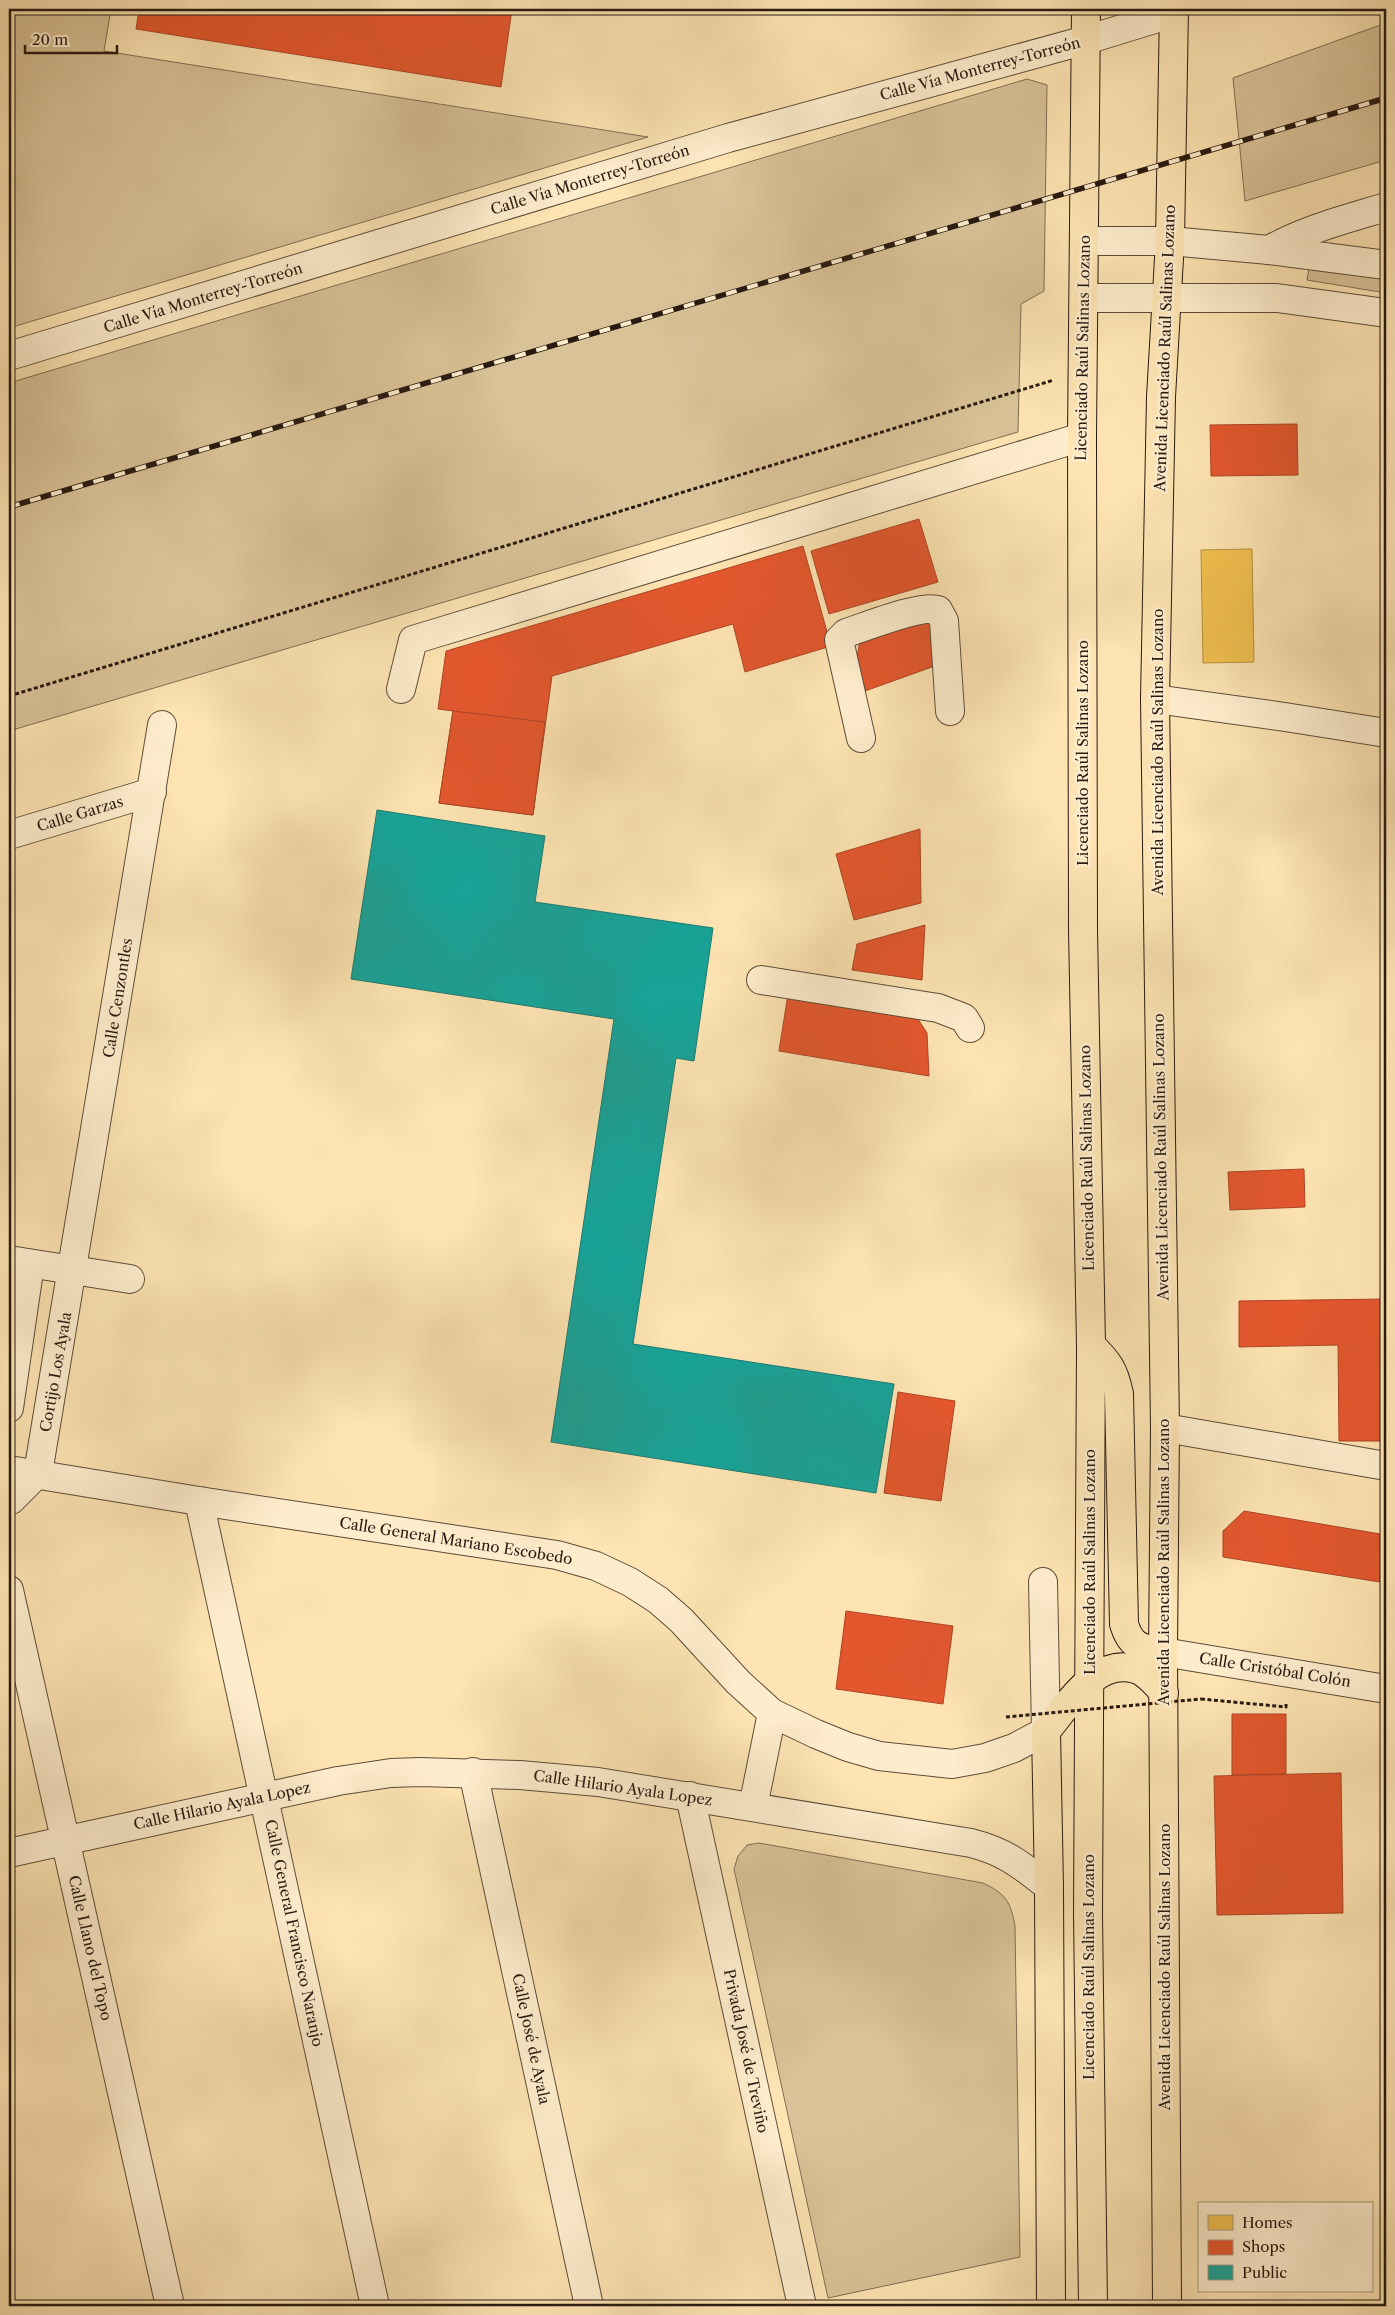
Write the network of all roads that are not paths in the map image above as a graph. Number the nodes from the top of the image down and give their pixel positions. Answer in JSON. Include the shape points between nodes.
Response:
{"nodes":[{"id":1,"x":1086,"y":9,"type":"edge"},
{"id":2,"x":1174,"y":11,"type":"edge"},
{"id":3,"x":1086,"y":40,"type":"junction"},
{"id":4,"x":1386,"y":207,"type":"edge"},
{"id":5,"x":1085,"y":241,"type":"junction"},
{"id":6,"x":1170,"y":241,"type":"junction"},
{"id":7,"x":1269,"y":250,"type":"junction"},
{"id":8,"x":1386,"y":265,"type":"edge"},
{"id":9,"x":1167,"y":297,"type":"junction"},
{"id":10,"x":1084,"y":298,"type":"junction"},
{"id":11,"x":1386,"y":313,"type":"edge"},
{"id":12,"x":9,"y":356,"type":"edge"},
{"id":13,"x":1082,"y":437,"type":"junction"},
{"id":14,"x":401,"y":689,"type":"dead end"},
{"id":15,"x":1155,"y":700,"type":"junction"},
{"id":16,"x":950,"y":711,"type":"dead end"},
{"id":17,"x":162,"y":725,"type":"dead end"},
{"id":18,"x":1386,"y":733,"type":"edge"},
{"id":19,"x":861,"y":738,"type":"dead end"},
{"id":20,"x":152,"y":792,"type":"junction"},
{"id":21,"x":9,"y":835,"type":"edge"},
{"id":22,"x":761,"y":980,"type":"dead end"},
{"id":23,"x":970,"y":1028,"type":"dead end"},
{"id":24,"x":19,"y":1262,"type":"edge"},
{"id":25,"x":73,"y":1270,"type":"junction"},
{"id":26,"x":130,"y":1279,"type":"dead end"},
{"id":27,"x":1091,"y":1345,"type":"junction"},
{"id":28,"x":9,"y":1408,"type":"edge"},
{"id":29,"x":1164,"y":1428,"type":"junction"},
{"id":30,"x":1386,"y":1466,"type":"edge"},
{"id":31,"x":9,"y":1470,"type":"edge"},
{"id":32,"x":38,"y":1473,"type":"junction"},
{"id":33,"x":9,"y":1501,"type":"edge"},
{"id":34,"x":199,"y":1501,"type":"junction"},
{"id":35,"x":1043,"y":1582,"type":"dead end"},
{"id":36,"x":9,"y":1590,"type":"edge"},
{"id":37,"x":1163,"y":1652,"type":"junction"},
{"id":38,"x":1090,"y":1681,"type":"junction"},
{"id":39,"x":1386,"y":1689,"type":"edge"},
{"id":40,"x":1164,"y":1693,"type":"junction"},
{"id":41,"x":772,"y":1713,"type":"junction"},
{"id":42,"x":1046,"y":1731,"type":"junction"},
{"id":43,"x":473,"y":1772,"type":"junction"},
{"id":44,"x":690,"y":1796,"type":"junction"},
{"id":45,"x":264,"y":1797,"type":"junction"},
{"id":46,"x":753,"y":1807,"type":"junction"},
{"id":47,"x":66,"y":1839,"type":"junction"},
{"id":48,"x":9,"y":1853,"type":"edge"},
{"id":49,"x":1049,"y":1887,"type":"junction"},
{"id":50,"x":170,"y":2306,"type":"edge"},
{"id":51,"x":375,"y":2306,"type":"edge"},
{"id":52,"x":590,"y":2306,"type":"edge"},
{"id":53,"x":802,"y":2306,"type":"edge"},
{"id":54,"x":1051,"y":2306,"type":"edge"},
{"id":55,"x":1094,"y":2306,"type":"edge"},
{"id":56,"x":1167,"y":2306,"type":"edge"}],
"edges":[{"from":1,"to":3,"type":"main road","name":"Licenciado Raúl Salinas Lozano"},
{"from":2,"to":3,"type":"street","name":"Calle Vía Monterrey-Torreón"},
{"from":2,"to":6,"type":"main road","name":"Avenida Licenciado Raúl Salinas Lozano"},
{"from":3,"to":5,"type":"main road","name":"Licenciado Raúl Salinas Lozano"},
{"from":3,"to":12,"type":"street","name":"Calle Vía Monterrey-Torreón","via":[[728,138]]},
{"from":4,"to":7,"type":"street","via":[[1313,228]]},
{"from":5,"to":6,"type":"street"},
{"from":5,"to":10,"type":"main road","name":"Licenciado Raúl Salinas Lozano"},
{"from":6,"to":7,"type":"street"},
{"from":6,"to":9,"type":"main road","name":"Avenida Licenciado Raúl Salinas Lozano"},
{"from":7,"to":8,"type":"street"},
{"from":9,"to":10,"type":"street"},
{"from":9,"to":11,"type":"street","via":[[1277,298]]},
{"from":9,"to":15,"type":"main road","name":"Avenida Licenciado Raúl Salinas Lozano","via":[[1161,397]]},
{"from":10,"to":13,"type":"main road","name":"Licenciado Raúl Salinas Lozano"},
{"from":13,"to":14,"type":"street","via":[[413,640]]},
{"from":13,"to":27,"type":"main road","name":"Licenciado Raúl Salinas Lozano","via":[[1084,930]]},
{"from":15,"to":18,"type":"street","via":[[1285,716]]},
{"from":15,"to":29,"type":"main road","name":"Avenida Licenciado Raúl Salinas Lozano"},
{"from":16,"to":19,"type":"street","via":[[944,621],[938,610],[920,610],[846,633],[839,640]]},
{"from":17,"to":20,"type":"street","name":"Calle Cenzontles"},
{"from":20,"to":21,"type":"street","name":"Calle Garzas"},
{"from":20,"to":25,"type":"street","name":"Calle Cenzontles"},
{"from":22,"to":23,"type":"street","via":[[938,1008],[964,1018]]},
{"from":24,"to":25,"type":"street"},
{"from":24,"to":28,"type":"street"},
{"from":25,"to":26,"type":"street"},
{"from":25,"to":32,"type":"street","name":"Cortijo Los Ayala"},
{"from":27,"to":37,"type":"main road","via":[[1110,1364],[1119,1394],[1124,1624],[1135,1644],[1143,1649]]},
{"from":27,"to":38,"type":"main road","name":"Licenciado Raúl Salinas Lozano"},
{"from":29,"to":30,"type":"street","via":[[1323,1445]]},
{"from":29,"to":37,"type":"main road","name":"Avenida Licenciado Raúl Salinas Lozano"},
{"from":31,"to":32,"type":"street","name":"Calle General Mariano Escobedo"},
{"from":32,"to":33,"type":"street"},
{"from":32,"to":34,"type":"street","name":"Calle General Mariano Escobedo"},
{"from":34,"to":41,"type":"street","name":"Calle General Mariano Escobedo","via":[[557,1555],[596,1566],[658,1600]]},
{"from":34,"to":45,"type":"street","name":"Calle General Francisco Naranjo"},
{"from":35,"to":42,"type":"street"},
{"from":36,"to":47,"type":"street","name":"Calle Llano del Topo"},
{"from":37,"to":39,"type":"street","name":"Calle Cristóbal Colón"},
{"from":37,"to":40,"type":"main road","name":"Avenida Licenciado Raúl Salinas Lozano"},
{"from":38,"to":40,"type":"main road","via":[[1100,1672],[1135,1668]]},
{"from":38,"to":42,"type":"main road"},
{"from":38,"to":55,"type":"main road","name":"Licenciado Raúl Salinas Lozano","via":[[1088,1914]]},
{"from":40,"to":56,"type":"main road","name":"Avenida Licenciado Raúl Salinas Lozano"},
{"from":41,"to":42,"type":"street","name":"Calle General Mariano Escobedo","via":[[848,1747],[879,1756],[952,1764],[1014,1748]]},
{"from":41,"to":46,"type":"street"},
{"from":42,"to":49,"type":"main road"},
{"from":43,"to":44,"type":"street","name":"Calle Hilario Ayala Lopez","via":[[598,1782]]},
{"from":43,"to":45,"type":"street","name":"Calle Hilario Ayala Lopez","via":[[391,1773]]},
{"from":43,"to":52,"type":"street","name":"Calle José de Ayala"},
{"from":44,"to":46,"type":"street","name":"Calle Hilario Ayala Lopez"},
{"from":44,"to":53,"type":"street","name":"Privada José de Treviño"},
{"from":45,"to":47,"type":"street","name":"Calle Hilario Ayala Lopez"},
{"from":45,"to":51,"type":"street","name":"Calle General Francisco Naranjo"},
{"from":46,"to":49,"type":"street","name":"Calle Hilario Ayala Lopez","via":[[992,1848],[1013,1858]]},
{"from":47,"to":48,"type":"street","name":"Calle Hilario Ayala Lopez"},
{"from":47,"to":50,"type":"street","name":"Calle Llano del Topo"},
{"from":49,"to":54,"type":"main road"}]}
